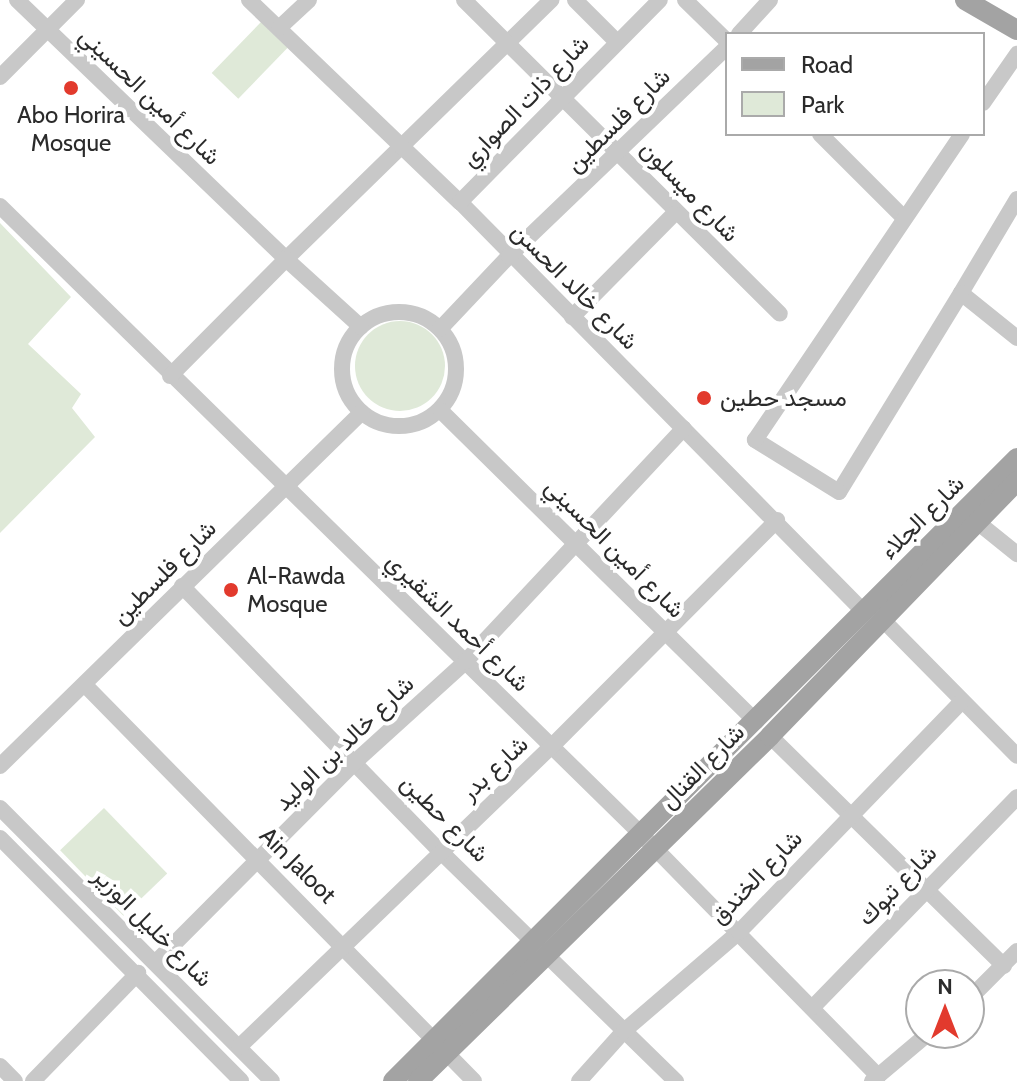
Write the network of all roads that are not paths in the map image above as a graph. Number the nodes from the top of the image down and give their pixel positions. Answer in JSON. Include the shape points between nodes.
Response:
{"nodes":[{"id":1,"x":17,"y":0,"type":"edge"},
{"id":2,"x":77,"y":0,"type":"edge"},
{"id":3,"x":249,"y":0,"type":"edge"},
{"id":4,"x":309,"y":0,"type":"edge"},
{"id":5,"x":464,"y":0,"type":"edge"},
{"id":6,"x":551,"y":0,"type":"edge"},
{"id":7,"x":575,"y":0,"type":"edge"},
{"id":8,"x":660,"y":0,"type":"edge"},
{"id":9,"x":685,"y":0,"type":"edge"},
{"id":10,"x":770,"y":0,"type":"edge"},
{"id":11,"x":965,"y":0,"type":"edge"},
{"id":12,"x":990,"y":0,"type":"edge"},
{"id":13,"x":1017,"y":16,"type":"edge"},
{"id":14,"x":279,"y":28,"type":"junction"},
{"id":15,"x":46,"y":30,"type":"junction"},
{"id":16,"x":1017,"y":30,"type":"edge"},
{"id":17,"x":741,"y":32,"type":"edge"},
{"id":18,"x":616,"y":41,"type":"junction"},
{"id":19,"x":725,"y":42,"type":"edge"},
{"id":20,"x":506,"y":44,"type":"junction"},
{"id":21,"x":725,"y":46,"type":"edge"},
{"id":22,"x":1017,"y":54,"type":"edge"},
{"id":23,"x":0,"y":77,"type":"edge"},
{"id":24,"x":562,"y":98,"type":"junction"},
{"id":25,"x":985,"y":100,"type":"edge"},
{"id":26,"x":822,"y":136,"type":"edge"},
{"id":27,"x":961,"y":136,"type":"edge"},
{"id":28,"x":401,"y":146,"type":"junction"},
{"id":29,"x":619,"y":152,"type":"junction"},
{"id":30,"x":1017,"y":199,"type":"edge"},
{"id":31,"x":460,"y":202,"type":"junction"},
{"id":32,"x":0,"y":206,"type":"edge"},
{"id":33,"x":674,"y":214,"type":"junction"},
{"id":34,"x":904,"y":218,"type":"junction"},
{"id":35,"x":509,"y":256,"type":"junction"},
{"id":36,"x":286,"y":259,"type":"junction"},
{"id":37,"x":961,"y":293,"type":"junction"},
{"id":38,"x":780,"y":314,"type":"dead end"},
{"id":39,"x":572,"y":317,"type":"junction"},
{"id":40,"x":361,"y":327,"type":"junction"},
{"id":41,"x":440,"y":329,"type":"junction"},
{"id":42,"x":1017,"y":338,"type":"edge"},
{"id":43,"x":170,"y":376,"type":"junction"},
{"id":44,"x":440,"y":410,"type":"junction"},
{"id":45,"x":362,"y":412,"type":"junction"},
{"id":46,"x":684,"y":428,"type":"junction"},
{"id":47,"x":1017,"y":458,"type":"edge"},
{"id":48,"x":1017,"y":481,"type":"edge"},
{"id":49,"x":283,"y":488,"type":"junction"},
{"id":50,"x":777,"y":520,"type":"junction"},
{"id":51,"x":976,"y":521,"type":"junction"},
{"id":52,"x":576,"y":544,"type":"junction"},
{"id":53,"x":1017,"y":554,"type":"edge"},
{"id":54,"x":182,"y":586,"type":"junction"},
{"id":55,"x":862,"y":610,"type":"junction"},
{"id":56,"x":882,"y":619,"type":"junction"},
{"id":57,"x":664,"y":630,"type":"junction"},
{"id":58,"x":465,"y":662,"type":"junction"},
{"id":59,"x":85,"y":685,"type":"junction"},
{"id":60,"x":962,"y":701,"type":"junction"},
{"id":61,"x":763,"y":729,"type":"junction"},
{"id":62,"x":552,"y":746,"type":"junction"},
{"id":63,"x":1017,"y":756,"type":"edge"},
{"id":64,"x":356,"y":761,"type":"junction"},
{"id":65,"x":0,"y":766,"type":"edge"},
{"id":66,"x":1017,"y":797,"type":"edge"},
{"id":67,"x":0,"y":808,"type":"edge"},
{"id":68,"x":851,"y":815,"type":"junction"},
{"id":69,"x":0,"y":838,"type":"edge"},
{"id":70,"x":648,"y":842,"type":"junction"},
{"id":71,"x":440,"y":851,"type":"junction"},
{"id":72,"x":258,"y":859,"type":"junction"},
{"id":73,"x":926,"y":888,"type":"junction"},
{"id":74,"x":739,"y":932,"type":"junction"},
{"id":75,"x":542,"y":945,"type":"junction"},
{"id":76,"x":346,"y":948,"type":"junction"},
{"id":77,"x":1017,"y":951,"type":"edge"},
{"id":78,"x":155,"y":963,"type":"junction"},
{"id":79,"x":1004,"y":966,"type":"junction"},
{"id":80,"x":138,"y":973,"type":"junction"},
{"id":81,"x":985,"y":984,"type":"edge"},
{"id":82,"x":813,"y":1007,"type":"junction"},
{"id":83,"x":624,"y":1031,"type":"junction"},
{"id":84,"x":441,"y":1046,"type":"junction"},
{"id":85,"x":239,"y":1047,"type":"junction"},
{"id":86,"x":910,"y":1049,"type":"edge"},
{"id":87,"x":0,"y":1066,"type":"edge"},
{"id":88,"x":875,"y":1078,"type":"edge"},
{"id":89,"x":15,"y":1081,"type":"edge"},
{"id":90,"x":33,"y":1081,"type":"edge"},
{"id":91,"x":241,"y":1081,"type":"edge"},
{"id":92,"x":272,"y":1081,"type":"edge"},
{"id":93,"x":393,"y":1081,"type":"edge"},
{"id":94,"x":418,"y":1081,"type":"edge"},
{"id":95,"x":474,"y":1081,"type":"edge"},
{"id":96,"x":579,"y":1081,"type":"edge"},
{"id":97,"x":676,"y":1081,"type":"edge"}],
"edges":[{"from":1,"to":15,"type":"street","name":"شارع أمين الحسيني"},
{"from":2,"to":15,"type":"street"},
{"from":3,"to":14,"type":"street","name":"شارع خالد الحسن"},
{"from":4,"to":14,"type":"street"},
{"from":5,"to":20,"type":"street","name":"شارع ميسلون"},
{"from":6,"to":20,"type":"street"},
{"from":7,"to":18,"type":"street"},
{"from":8,"to":18,"type":"street","name":"شارع ذات الصواري"},
{"from":9,"to":19,"type":"street"},
{"from":10,"to":17,"type":"street"},
{"from":11,"to":16,"type":"main road"},
{"from":12,"to":13,"type":"main road"},
{"from":14,"to":28,"type":"street","name":"شارع خالد الحسن"},
{"from":15,"to":23,"type":"street"},
{"from":15,"to":36,"type":"street","name":"شارع أمين الحسيني"},
{"from":18,"to":24,"type":"street","name":"شارع ذات الصواري"},
{"from":20,"to":24,"type":"street","name":"شارع ميسلون"},
{"from":20,"to":28,"type":"street"},
{"from":21,"to":29,"type":"street","name":"شارع فلسطين"},
{"from":22,"to":25,"type":"street"},
{"from":24,"to":29,"type":"street","name":"شارع ميسلون"},
{"from":24,"to":31,"type":"street","name":"شارع ذات الصواري"},
{"from":26,"to":34,"type":"street"},
{"from":27,"to":34,"type":"street"},
{"from":28,"to":31,"type":"street","name":"شارع خالد الحسن"},
{"from":28,"to":36,"type":"street"},
{"from":29,"to":33,"type":"street","name":"شارع ميسلون"},
{"from":29,"to":35,"type":"street","name":"شارع فلسطين"},
{"from":30,"to":37,"type":"street"},
{"from":31,"to":35,"type":"street","name":"شارع خالد الحسن"},
{"from":32,"to":43,"type":"street","name":"شارع أحمد الشقيري"},
{"from":33,"to":38,"type":"street","name":"شارع ميسلون"},
{"from":33,"to":39,"type":"street"},
{"from":34,"to":37,"type":"street","via":[[755,440],[839,492]]},
{"from":35,"to":39,"type":"street","name":"شارع خالد الحسن"},
{"from":35,"to":41,"type":"street","name":"شارع فلسطين"},
{"from":36,"to":40,"type":"street","name":"شارع أمين الحسيني"},
{"from":36,"to":43,"type":"street"},
{"from":37,"to":42,"type":"street"},
{"from":39,"to":46,"type":"street","name":"شارع خالد الحسن"},
{"from":40,"to":41,"type":"street","via":[[399,312],[420,316]]},
{"from":40,"to":45,"type":"street","via":[[349,342],[342,369],[349,396]]},
{"from":41,"to":44,"type":"street","via":[[454,350],[457,369],[454,388]]},
{"from":43,"to":49,"type":"street","name":"شارع أحمد الشقيري"},
{"from":44,"to":45,"type":"street","via":[[399,426]]},
{"from":44,"to":52,"type":"street","name":"شارع أمين الحسيني"},
{"from":45,"to":49,"type":"street","name":"شارع فلسطين"},
{"from":46,"to":50,"type":"street","name":"شارع خالد الحسن"},
{"from":46,"to":52,"type":"street","name":"شارع خالد بن الوليد"},
{"from":47,"to":55,"type":"main road","name":"شارع الجلاء"},
{"from":48,"to":51,"type":"main road","name":"شارع القنال"},
{"from":49,"to":54,"type":"street","name":"شارع فلسطين"},
{"from":49,"to":58,"type":"street","name":"شارع أحمد الشقيري"},
{"from":50,"to":55,"type":"street","name":"شارع خالد الحسن"},
{"from":50,"to":57,"type":"street","name":"شارع بدر"},
{"from":51,"to":53,"type":"street"},
{"from":51,"to":56,"type":"main road","name":"شارع القنال"},
{"from":52,"to":57,"type":"street","name":"شارع أمين الحسيني"},
{"from":52,"to":58,"type":"street","name":"شارع خالد بن الوليد"},
{"from":54,"to":59,"type":"street","name":"شارع فلسطين"},
{"from":54,"to":64,"type":"street","name":"شارع حطين"},
{"from":55,"to":61,"type":"main road","name":"شارع القنال"},
{"from":56,"to":60,"type":"street"},
{"from":56,"to":61,"type":"main road","name":"شارع القنال"},
{"from":57,"to":61,"type":"street","name":"شارع أمين الحسيني"},
{"from":57,"to":62,"type":"street","name":"شارع بدر"},
{"from":58,"to":62,"type":"street","name":"شارع أحمد الشقيري"},
{"from":58,"to":64,"type":"street","name":"شارع خالد بن الوليد"},
{"from":59,"to":65,"type":"street","name":"شارع فلسطين"},
{"from":59,"to":72,"type":"street","name":"Ain Jaloot"},
{"from":60,"to":63,"type":"street"},
{"from":60,"to":68,"type":"street","name":"شارع الخندق"},
{"from":61,"to":68,"type":"street","name":"شارع أمين الحسيني"},
{"from":61,"to":70,"type":"main road","name":"شارع القنال"},
{"from":62,"to":70,"type":"street","name":"شارع أحمد الشقيري"},
{"from":62,"to":71,"type":"street","name":"شارع بدر"},
{"from":64,"to":71,"type":"street","name":"شارع حطين"},
{"from":64,"to":72,"type":"street","name":"شارع خالد بن الوليد"},
{"from":66,"to":73,"type":"street","name":"شارع تبوك"},
{"from":67,"to":78,"type":"street","name":"شارع خليل الوزير"},
{"from":68,"to":73,"type":"street","name":"شارع أمين الحسيني"},
{"from":68,"to":74,"type":"street","name":"شارع الخندق"},
{"from":69,"to":80,"type":"street","name":"شارع خليل الوزير"},
{"from":70,"to":74,"type":"street","name":"شارع أحمد الشقيري"},
{"from":70,"to":75,"type":"main road","name":"شارع القنال"},
{"from":71,"to":75,"type":"street","name":"شارع حطين"},
{"from":71,"to":76,"type":"street","name":"شارع بدر"},
{"from":72,"to":76,"type":"street","name":"Ain Jaloot"},
{"from":72,"to":78,"type":"street","name":"شارع خالد بن الوليد"},
{"from":73,"to":79,"type":"street","name":"شارع أمين الحسيني"},
{"from":73,"to":82,"type":"street","name":"شارع تبوك"},
{"from":74,"to":82,"type":"street","name":"شارع أحمد الشقيري"},
{"from":74,"to":83,"type":"street","name":"شارع الخندق"},
{"from":75,"to":83,"type":"street","name":"شارع حطين"},
{"from":75,"to":84,"type":"main road","name":"شارع القنال"},
{"from":76,"to":84,"type":"street","name":"Ain Jaloot"},
{"from":76,"to":85,"type":"street","name":"شارع بدر"},
{"from":77,"to":79,"type":"street"},
{"from":78,"to":85,"type":"street","name":"شارع خليل الوزير"},
{"from":79,"to":81,"type":"street"},
{"from":80,"to":90,"type":"street"},
{"from":80,"to":91,"type":"street","name":"شارع خليل الوزير"},
{"from":82,"to":88,"type":"street","name":"شارع أحمد الشقيري"},
{"from":83,"to":96,"type":"street","name":"شارع الخندق"},
{"from":83,"to":97,"type":"street","name":"شارع حطين"},
{"from":84,"to":93,"type":"main road","name":"شارع القنال"},
{"from":84,"to":94,"type":"main road","name":"شارع القنال"},
{"from":84,"to":95,"type":"street","name":"Ain Jaloot"},
{"from":85,"to":92,"type":"street","name":"شارع خليل الوزير"},
{"from":86,"to":88,"type":"street"},
{"from":87,"to":89,"type":"street"}]}
